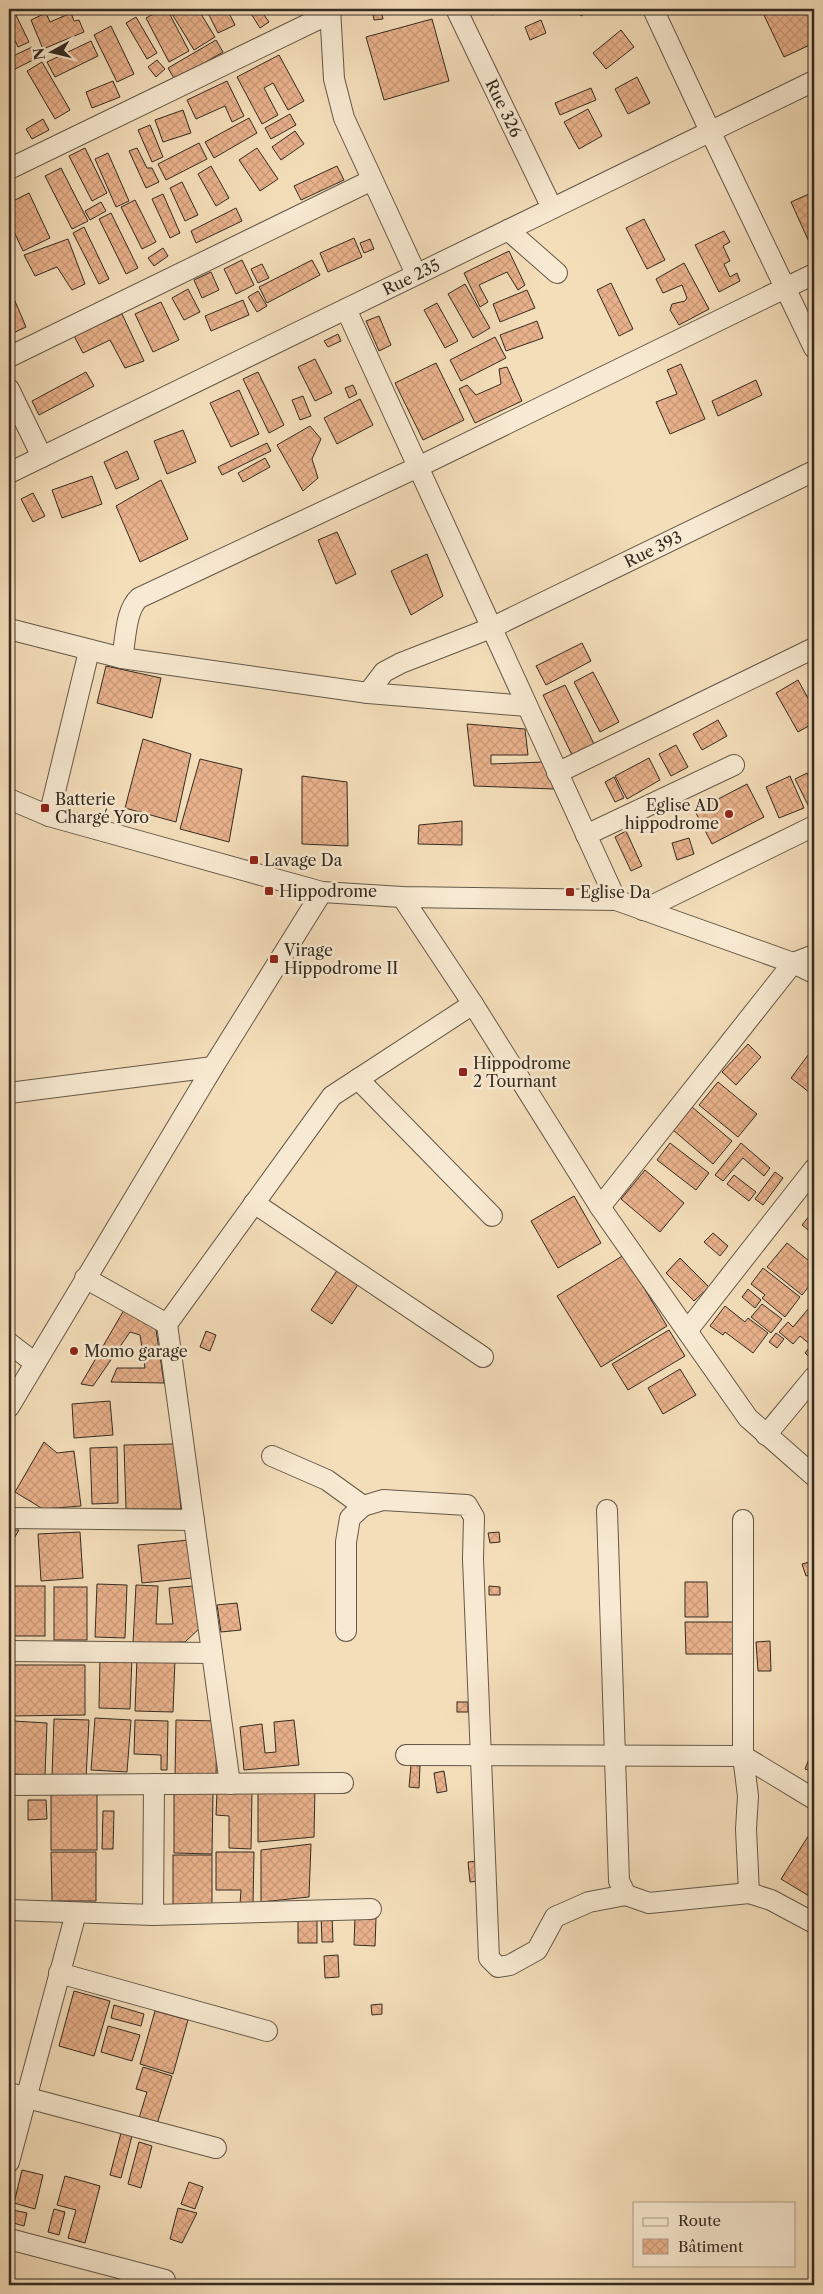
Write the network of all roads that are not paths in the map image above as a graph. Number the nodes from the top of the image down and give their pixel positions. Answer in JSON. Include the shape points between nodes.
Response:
{"nodes":[{"id":1,"x":456,"y":9,"type":"edge"},
{"id":2,"x":653,"y":9,"type":"edge"},
{"id":3,"x":331,"y":11,"type":"edge"},
{"id":4,"x":814,"y":81,"type":"edge"},
{"id":5,"x":710,"y":132,"type":"junction"},
{"id":6,"x":9,"y":169,"type":"edge"},
{"id":7,"x":372,"y":180,"type":"junction"},
{"id":8,"x":552,"y":208,"type":"junction"},
{"id":9,"x":508,"y":230,"type":"junction"},
{"id":10,"x":557,"y":273,"type":"dead end"},
{"id":11,"x":416,"y":274,"type":"junction"},
{"id":12,"x":814,"y":274,"type":"edge"},
{"id":13,"x":785,"y":288,"type":"junction"},
{"id":14,"x":346,"y":309,"type":"junction"},
{"id":15,"x":814,"y":348,"type":"edge"},
{"id":16,"x":9,"y":357,"type":"edge"},
{"id":17,"x":9,"y":389,"type":"edge"},
{"id":18,"x":42,"y":457,"type":"junction"},
{"id":19,"x":418,"y":467,"type":"junction"},
{"id":20,"x":814,"y":470,"type":"edge"},
{"id":21,"x":9,"y":473,"type":"edge"},
{"id":22,"x":491,"y":628,"type":"junction"},
{"id":23,"x":9,"y":629,"type":"edge"},
{"id":24,"x":90,"y":651,"type":"junction"},
{"id":25,"x":813,"y":651,"type":"edge"},
{"id":26,"x":122,"y":658,"type":"junction"},
{"id":27,"x":368,"y":693,"type":"junction"},
{"id":28,"x":527,"y":706,"type":"junction"},
{"id":29,"x":734,"y":765,"type":"dead end"},
{"id":30,"x":557,"y":773,"type":"junction"},
{"id":31,"x":9,"y":799,"type":"edge"},
{"id":32,"x":49,"y":816,"type":"junction"},
{"id":33,"x":814,"y":826,"type":"edge"},
{"id":34,"x":586,"y":835,"type":"junction"},
{"id":35,"x":322,"y":892,"type":"junction"},
{"id":36,"x":402,"y":897,"type":"junction"},
{"id":37,"x":616,"y":900,"type":"junction"},
{"id":38,"x":644,"y":910,"type":"junction"},
{"id":39,"x":814,"y":954,"type":"edge"},
{"id":40,"x":794,"y":963,"type":"junction"},
{"id":41,"x":814,"y":973,"type":"edge"},
{"id":42,"x":473,"y":1004,"type":"junction"},
{"id":43,"x":213,"y":1067,"type":"junction"},
{"id":44,"x":358,"y":1079,"type":"junction"},
{"id":45,"x":9,"y":1093,"type":"edge"},
{"id":46,"x":812,"y":1175,"type":"edge"},
{"id":47,"x":254,"y":1203,"type":"junction"},
{"id":48,"x":600,"y":1207,"type":"junction"},
{"id":49,"x":492,"y":1216,"type":"dead end"},
{"id":50,"x":85,"y":1278,"type":"junction"},
{"id":51,"x":167,"y":1324,"type":"junction"},
{"id":52,"x":687,"y":1331,"type":"junction"},
{"id":53,"x":9,"y":1343,"type":"edge"},
{"id":54,"x":483,"y":1357,"type":"dead end"},
{"id":55,"x":35,"y":1363,"type":"junction"},
{"id":56,"x":814,"y":1377,"type":"edge"},
{"id":57,"x":9,"y":1407,"type":"edge"},
{"id":58,"x":766,"y":1435,"type":"junction"},
{"id":59,"x":272,"y":1456,"type":"dead end"},
{"id":60,"x":814,"y":1476,"type":"edge"},
{"id":61,"x":363,"y":1506,"type":"junction"},
{"id":62,"x":607,"y":1510,"type":"dead end"},
{"id":63,"x":9,"y":1518,"type":"edge"},
{"id":64,"x":194,"y":1520,"type":"junction"},
{"id":65,"x":742,"y":1520,"type":"dead end"},
{"id":66,"x":346,"y":1631,"type":"dead end"},
{"id":67,"x":9,"y":1652,"type":"edge"},
{"id":68,"x":212,"y":1653,"type":"junction"},
{"id":69,"x":406,"y":1755,"type":"dead end"},
{"id":70,"x":481,"y":1755,"type":"junction"},
{"id":71,"x":614,"y":1756,"type":"junction"},
{"id":72,"x":743,"y":1756,"type":"junction"},
{"id":73,"x":343,"y":1783,"type":"dead end"},
{"id":74,"x":154,"y":1784,"type":"junction"},
{"id":75,"x":230,"y":1784,"type":"junction"},
{"id":76,"x":9,"y":1785,"type":"edge"},
{"id":77,"x":814,"y":1799,"type":"edge"},
{"id":78,"x":749,"y":1893,"type":"junction"},
{"id":79,"x":626,"y":1895,"type":"junction"},
{"id":80,"x":371,"y":1909,"type":"dead end"},
{"id":81,"x":9,"y":1910,"type":"edge"},
{"id":82,"x":76,"y":1913,"type":"junction"},
{"id":83,"x":153,"y":1915,"type":"junction"},
{"id":84,"x":814,"y":1923,"type":"edge"},
{"id":85,"x":59,"y":1973,"type":"junction"},
{"id":86,"x":267,"y":2031,"type":"dead end"},
{"id":87,"x":17,"y":2095,"type":"edge"},
{"id":88,"x":216,"y":2148,"type":"dead end"},
{"id":89,"x":9,"y":2162,"type":"edge"},
{"id":90,"x":9,"y":2239,"type":"edge"},
{"id":91,"x":165,"y":2280,"type":"dead end"}],
"edges":[{"from":1,"to":8,"type":"street","name":"Rue 326"},
{"from":2,"to":5,"type":"street"},
{"from":3,"to":6,"type":"street"},
{"from":3,"to":7,"type":"street","via":[[334,79],[344,118]]},
{"from":4,"to":5,"type":"street","name":"Rue 235"},
{"from":5,"to":8,"type":"street","name":"Rue 235"},
{"from":5,"to":13,"type":"street"},
{"from":7,"to":11,"type":"street"},
{"from":7,"to":16,"type":"street"},
{"from":8,"to":9,"type":"street","name":"Rue 235"},
{"from":9,"to":10,"type":"street"},
{"from":9,"to":11,"type":"street","name":"Rue 235"},
{"from":11,"to":14,"type":"street","name":"Rue 235"},
{"from":12,"to":13,"type":"street"},
{"from":13,"to":15,"type":"street"},
{"from":13,"to":19,"type":"street"},
{"from":14,"to":18,"type":"street","name":"Rue 235"},
{"from":14,"to":19,"type":"street"},
{"from":17,"to":18,"type":"street"},
{"from":18,"to":21,"type":"street","name":"Rue 235"},
{"from":19,"to":22,"type":"street"},
{"from":19,"to":26,"type":"street","via":[[138,598],[133,604]]},
{"from":20,"to":22,"type":"street","name":"Rue 393"},
{"from":22,"to":27,"type":"street","name":"Rue 393","via":[[384,672]]},
{"from":22,"to":28,"type":"street"},
{"from":23,"to":24,"type":"street"},
{"from":24,"to":26,"type":"street"},
{"from":24,"to":32,"type":"street"},
{"from":25,"to":30,"type":"street"},
{"from":26,"to":27,"type":"street"},
{"from":27,"to":28,"type":"street"},
{"from":28,"to":30,"type":"street"},
{"from":29,"to":34,"type":"street"},
{"from":30,"to":34,"type":"street"},
{"from":31,"to":32,"type":"street"},
{"from":32,"to":35,"type":"street"},
{"from":33,"to":38,"type":"street"},
{"from":34,"to":37,"type":"street"},
{"from":35,"to":36,"type":"street"},
{"from":35,"to":43,"type":"street"},
{"from":36,"to":37,"type":"street"},
{"from":36,"to":42,"type":"street"},
{"from":37,"to":38,"type":"street"},
{"from":38,"to":40,"type":"street"},
{"from":39,"to":40,"type":"street"},
{"from":40,"to":41,"type":"street"},
{"from":40,"to":48,"type":"street"},
{"from":42,"to":44,"type":"street"},
{"from":42,"to":48,"type":"street"},
{"from":43,"to":45,"type":"street"},
{"from":43,"to":50,"type":"street"},
{"from":44,"to":47,"type":"street","via":[[332,1096]]},
{"from":44,"to":49,"type":"street"},
{"from":46,"to":52,"type":"street"},
{"from":47,"to":51,"type":"street"},
{"from":47,"to":54,"type":"street"},
{"from":48,"to":52,"type":"street"},
{"from":50,"to":51,"type":"street"},
{"from":50,"to":55,"type":"street"},
{"from":51,"to":64,"type":"street"},
{"from":52,"to":58,"type":"street","via":[[748,1418]]},
{"from":53,"to":55,"type":"street"},
{"from":55,"to":57,"type":"street"},
{"from":56,"to":58,"type":"street"},
{"from":58,"to":60,"type":"street"},
{"from":59,"to":61,"type":"street","via":[[327,1480]]},
{"from":61,"to":66,"type":"street","via":[[350,1518],[346,1542]]},
{"from":61,"to":70,"type":"street","via":[[383,1500],[468,1505],[474,1517]]},
{"from":62,"to":71,"type":"street"},
{"from":63,"to":64,"type":"street"},
{"from":64,"to":68,"type":"street"},
{"from":65,"to":72,"type":"street"},
{"from":67,"to":68,"type":"street"},
{"from":68,"to":75,"type":"street"},
{"from":69,"to":70,"type":"street"},
{"from":70,"to":71,"type":"street"},
{"from":70,"to":79,"type":"street","via":[[489,1958],[498,1966],[510,1965],[537,1950],[555,1917],[589,1902]]},
{"from":71,"to":72,"type":"street"},
{"from":71,"to":79,"type":"street","via":[[619,1881]]},
{"from":72,"to":77,"type":"street"},
{"from":72,"to":78,"type":"street","via":[[748,1796]]},
{"from":73,"to":75,"type":"street"},
{"from":74,"to":75,"type":"street"},
{"from":74,"to":76,"type":"street"},
{"from":74,"to":83,"type":"street"},
{"from":78,"to":79,"type":"street","via":[[649,1903]]},
{"from":78,"to":84,"type":"street","via":[[771,1900]]},
{"from":80,"to":83,"type":"street"},
{"from":81,"to":82,"type":"street"},
{"from":82,"to":83,"type":"street"},
{"from":82,"to":85,"type":"street"},
{"from":85,"to":86,"type":"street"},
{"from":85,"to":87,"type":"street"},
{"from":87,"to":88,"type":"street"},
{"from":87,"to":89,"type":"street"},
{"from":90,"to":91,"type":"street"}]}
